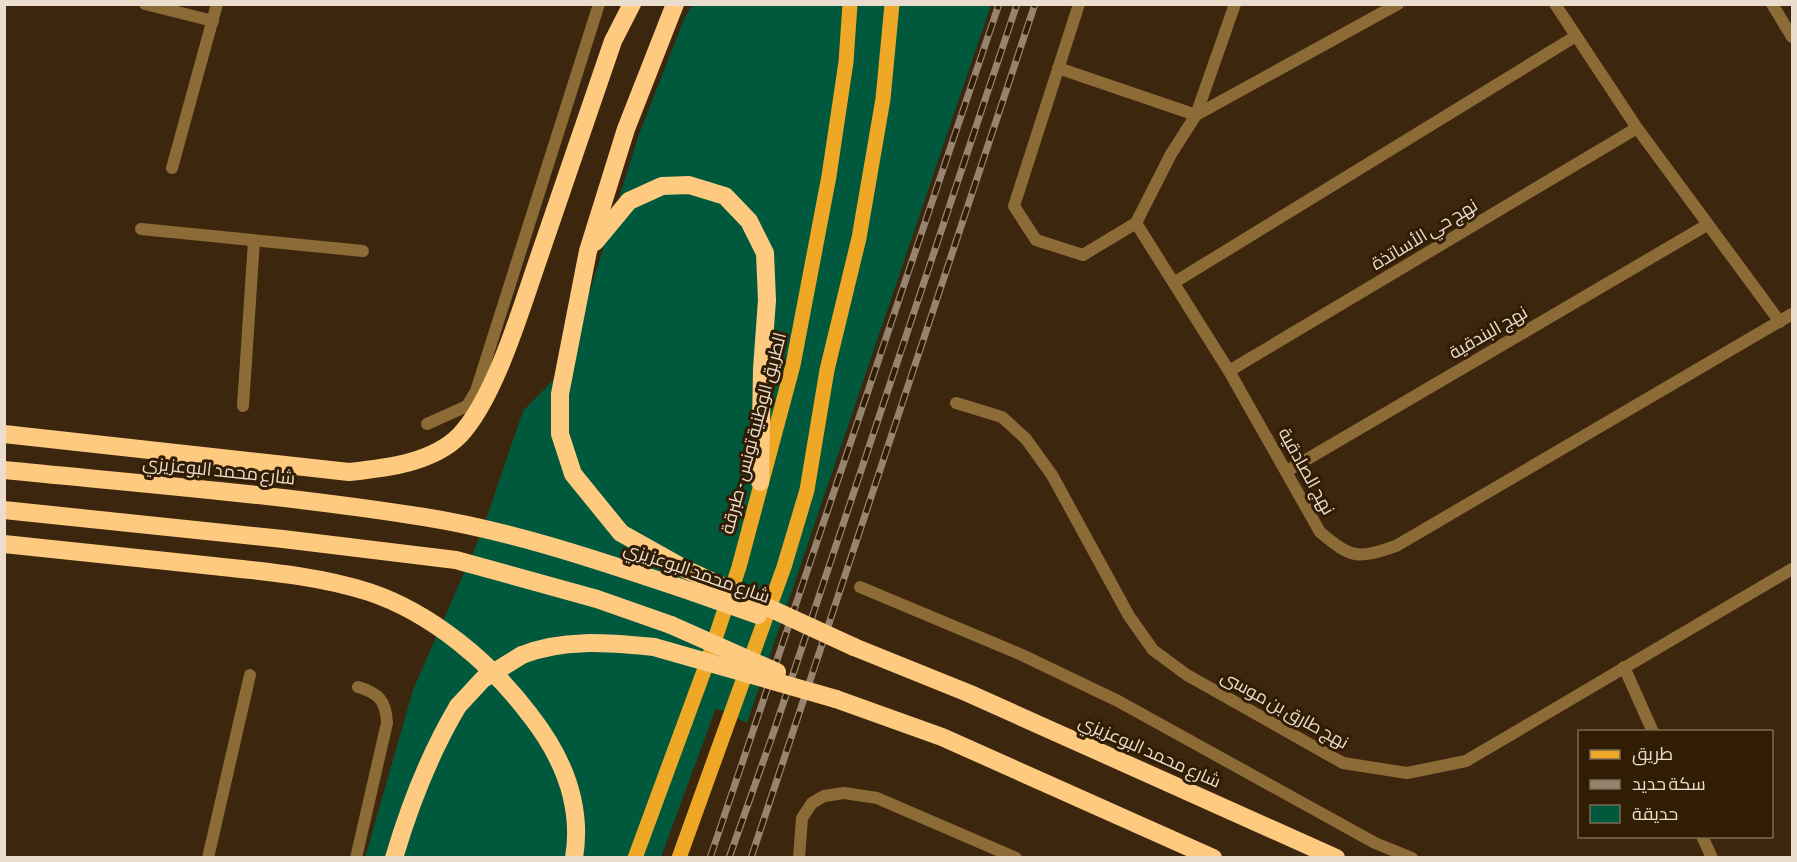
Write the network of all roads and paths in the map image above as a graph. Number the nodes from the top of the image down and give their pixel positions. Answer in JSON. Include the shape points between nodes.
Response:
{"nodes":[{"id":1,"x":145,"y":4,"type":"edge"},
{"id":2,"x":217,"y":4,"type":"edge"},
{"id":3,"x":599,"y":4,"type":"edge"},
{"id":4,"x":632,"y":4,"type":"edge"},
{"id":5,"x":675,"y":4,"type":"edge"},
{"id":6,"x":850,"y":4,"type":"edge"},
{"id":7,"x":892,"y":4,"type":"edge"},
{"id":8,"x":1079,"y":4,"type":"edge"},
{"id":9,"x":1234,"y":4,"type":"edge"},
{"id":10,"x":1398,"y":4,"type":"edge"},
{"id":11,"x":1555,"y":4,"type":"edge"},
{"id":12,"x":1772,"y":4,"type":"edge"},
{"id":13,"x":213,"y":21,"type":"junction"},
{"id":14,"x":1576,"y":36,"type":"junction"},
{"id":15,"x":1792,"y":37,"type":"edge"},
{"id":16,"x":1058,"y":68,"type":"junction"},
{"id":17,"x":1196,"y":115,"type":"junction"},
{"id":18,"x":1637,"y":128,"type":"junction"},
{"id":19,"x":172,"y":168,"type":"dead end"},
{"id":20,"x":1136,"y":223,"type":"junction"},
{"id":21,"x":1707,"y":225,"type":"junction"},
{"id":22,"x":141,"y":229,"type":"dead end"},
{"id":23,"x":254,"y":241,"type":"junction"},
{"id":24,"x":363,"y":251,"type":"dead end"},
{"id":25,"x":588,"y":251,"type":"junction"},
{"id":26,"x":1175,"y":282,"type":"junction"},
{"id":27,"x":1792,"y":314,"type":"edge"},
{"id":28,"x":1780,"y":322,"type":"junction"},
{"id":29,"x":1229,"y":372,"type":"junction"},
{"id":30,"x":956,"y":403,"type":"dead end"},
{"id":31,"x":243,"y":406,"type":"dead end"},
{"id":32,"x":427,"y":424,"type":"dead end"},
{"id":33,"x":4,"y":434,"type":"edge"},
{"id":34,"x":4,"y":470,"type":"edge"},
{"id":35,"x":1287,"y":471,"type":"junction"},
{"id":36,"x":760,"y":482,"type":"junction"},
{"id":37,"x":4,"y":510,"type":"edge"},
{"id":38,"x":4,"y":544,"type":"edge"},
{"id":39,"x":1792,"y":569,"type":"edge"},
{"id":40,"x":860,"y":587,"type":"dead end"},
{"id":41,"x":854,"y":647,"type":"junction"},
{"id":42,"x":1624,"y":667,"type":"junction"},
{"id":43,"x":250,"y":675,"type":"dead end"},
{"id":44,"x":358,"y":687,"type":"dead end"},
{"id":45,"x":836,"y":699,"type":"junction"},
{"id":46,"x":1652,"y":730,"type":"edge"},
{"id":47,"x":1702,"y":838,"type":"edge"},
{"id":48,"x":208,"y":858,"type":"edge"},
{"id":49,"x":356,"y":858,"type":"edge"},
{"id":50,"x":394,"y":858,"type":"edge"},
{"id":51,"x":574,"y":858,"type":"edge"},
{"id":52,"x":635,"y":858,"type":"edge"},
{"id":53,"x":680,"y":858,"type":"edge"},
{"id":54,"x":799,"y":858,"type":"edge"},
{"id":55,"x":1016,"y":858,"type":"edge"},
{"id":56,"x":1214,"y":858,"type":"edge"},
{"id":57,"x":1336,"y":858,"type":"edge"},
{"id":58,"x":1412,"y":858,"type":"edge"},
{"id":59,"x":1712,"y":858,"type":"edge"}],
"edges":[{"from":1,"to":13,"type":"street"},
{"from":2,"to":13,"type":"street"},
{"from":3,"to":32,"type":"street","via":[[476,391],[467,406]]},
{"from":4,"to":33,"type":"highway","via":[[613,41],[511,339],[481,404],[460,435],[433,453],[392,467],[350,472]]},
{"from":5,"to":25,"type":"highway","via":[[626,129]]},
{"from":6,"to":36,"type":"main road","name":"الطريق الوطنية تونس - طبرقة","via":[[836,131],[813,267],[793,365]]},
{"from":7,"to":53,"type":"main road","via":[[883,99],[861,227],[827,370],[807,490],[784,567]]},
{"from":8,"to":16,"type":"street"},
{"from":9,"to":17,"type":"street"},
{"from":10,"to":17,"type":"street"},
{"from":11,"to":14,"type":"street"},
{"from":12,"to":15,"type":"street"},
{"from":13,"to":19,"type":"street"},
{"from":14,"to":18,"type":"street"},
{"from":14,"to":26,"type":"street"},
{"from":16,"to":17,"type":"street"},
{"from":16,"to":20,"type":"street","via":[[1014,206],[1036,240],[1083,255]]},
{"from":17,"to":20,"type":"street"},
{"from":18,"to":21,"type":"street"},
{"from":18,"to":29,"type":"street","name":"نهج حي الأساتذة"},
{"from":20,"to":26,"type":"street","name":"نهج الصادقية"},
{"from":21,"to":28,"type":"street"},
{"from":21,"to":35,"type":"street","name":"نهج البندقية"},
{"from":22,"to":23,"type":"street"},
{"from":23,"to":24,"type":"street"},
{"from":23,"to":31,"type":"street"},
{"from":25,"to":36,"type":"highway","via":[[629,201],[662,186],[689,185],[725,196],[748,221],[765,253]]},
{"from":25,"to":41,"type":"highway","bridge":true,"via":[[560,394],[560,434],[573,474],[621,533],[687,570]]},
{"from":26,"to":29,"type":"street","name":"نهج الصادقية"},
{"from":27,"to":28,"type":"street","name":"نهج الصادقية"},
{"from":28,"to":35,"type":"street","name":"نهج الصادقية","via":[[1396,546],[1366,556],[1343,551],[1320,532]]},
{"from":29,"to":35,"type":"street","name":"نهج الصادقية"},
{"from":30,"to":42,"type":"street","name":"نهج طارق بن موسى","via":[[1002,417],[1026,439],[1052,475],[1129,616],[1153,650],[1187,675],[1343,763],[1407,773],[1466,761]]},
{"from":34,"to":41,"type":"highway","name":"شارع محمد البوعزيزي","bridge":true,"via":[[285,497],[425,518],[521,538]]},
{"from":36,"to":52,"type":"main road","name":"الطريق الوطنية تونس - طبرقة","via":[[739,567]]},
{"from":37,"to":45,"type":"highway","bridge":true,"via":[[456,560],[597,599],[671,625]]},
{"from":38,"to":51,"type":"highway","via":[[288,574],[371,593],[415,614],[487,668],[551,742],[573,794],[578,836]]},
{"from":39,"to":42,"type":"street","name":"نهج طارق بن موسى"},
{"from":40,"to":58,"type":"street","via":[[1022,655],[1118,701],[1376,843]]},
{"from":41,"to":57,"type":"highway","name":"شارع محمد البوعزيزي","via":[[968,693]]},
{"from":42,"to":46,"type":"street"},
{"from":43,"to":48,"type":"street"},
{"from":44,"to":49,"type":"street","via":[[380,697],[387,723]]},
{"from":45,"to":50,"type":"highway","bridge":true,"via":[[654,647],[589,643],[549,647],[522,655],[483,679],[458,706],[419,785]]},
{"from":45,"to":56,"type":"highway","via":[[942,737]]},
{"from":47,"to":59,"type":"street"},
{"from":54,"to":55,"type":"street","via":[[802,818],[812,803],[824,796],[844,793],[877,798]]}]}
